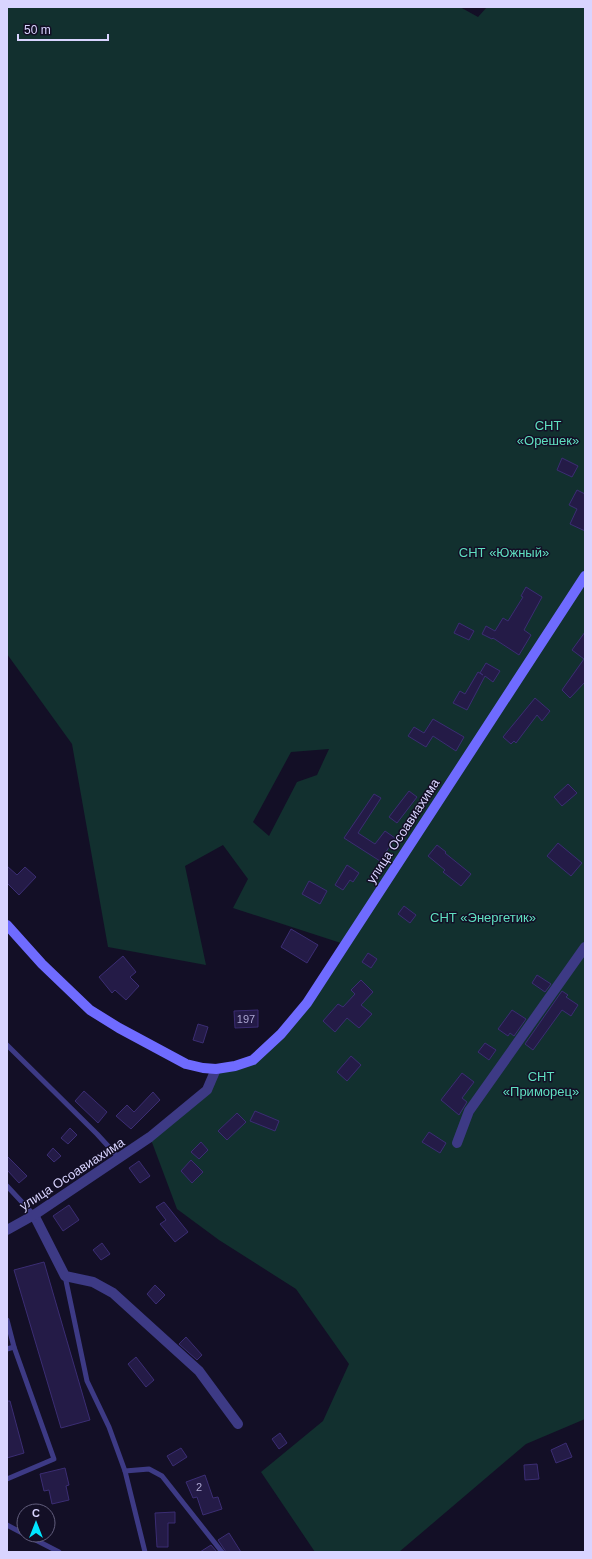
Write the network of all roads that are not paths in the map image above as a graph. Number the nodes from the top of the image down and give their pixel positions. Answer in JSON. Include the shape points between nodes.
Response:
{"nodes":[{"id":1,"x":585,"y":576,"type":"edge"},
{"id":2,"x":7,"y":925,"type":"edge"},
{"id":3,"x":585,"y":947,"type":"edge"},
{"id":4,"x":7,"y":1045,"type":"edge"},
{"id":5,"x":216,"y":1069,"type":"junction"},
{"id":6,"x":457,"y":1144,"type":"dead end"},
{"id":7,"x":119,"y":1158,"type":"junction"},
{"id":8,"x":7,"y":1186,"type":"edge"},
{"id":9,"x":34,"y":1215,"type":"junction"},
{"id":10,"x":7,"y":1230,"type":"edge"},
{"id":11,"x":65,"y":1276,"type":"junction"},
{"id":12,"x":7,"y":1320,"type":"edge"},
{"id":13,"x":14,"y":1347,"type":"junction"},
{"id":14,"x":7,"y":1349,"type":"edge"},
{"id":15,"x":238,"y":1424,"type":"dead end"},
{"id":16,"x":125,"y":1471,"type":"junction"},
{"id":17,"x":7,"y":1479,"type":"edge"},
{"id":18,"x":7,"y":1526,"type":"edge"},
{"id":19,"x":16,"y":1530,"type":"edge"},
{"id":20,"x":41,"y":1543,"type":"edge"},
{"id":21,"x":59,"y":1552,"type":"edge"},
{"id":22,"x":145,"y":1552,"type":"edge"},
{"id":23,"x":222,"y":1552,"type":"edge"}],
"edges":[{"from":1,"to":5,"type":"street","name":"улица Осоавиахима","via":[[306,1002],[281,1034],[253,1060]]},
{"from":2,"to":5,"type":"street","name":"улица Осоавиахима","via":[[42,964],[90,1010],[186,1064]]},
{"from":3,"to":6,"type":"street","via":[[469,1111]]},
{"from":4,"to":7,"type":"lane"},
{"from":5,"to":7,"type":"street","name":"улица Осоавиахима","via":[[207,1090],[150,1137]]},
{"from":7,"to":9,"type":"street","name":"улица Осоавиахима"},
{"from":8,"to":9,"type":"lane"},
{"from":9,"to":10,"type":"street","name":"улица Осоавиахима"},
{"from":9,"to":11,"type":"street"},
{"from":11,"to":15,"type":"street","via":[[93,1282],[113,1293],[199,1371]]},
{"from":11,"to":16,"type":"lane","via":[[87,1381],[109,1427]]},
{"from":12,"to":13,"type":"lane"},
{"from":13,"to":14,"type":"lane"},
{"from":13,"to":17,"type":"lane","via":[[54,1459]]},
{"from":16,"to":22,"type":"lane"},
{"from":16,"to":23,"type":"lane","via":[[149,1469],[162,1476]]},
{"from":18,"to":19,"type":"lane"},
{"from":20,"to":21,"type":"lane"}]}
